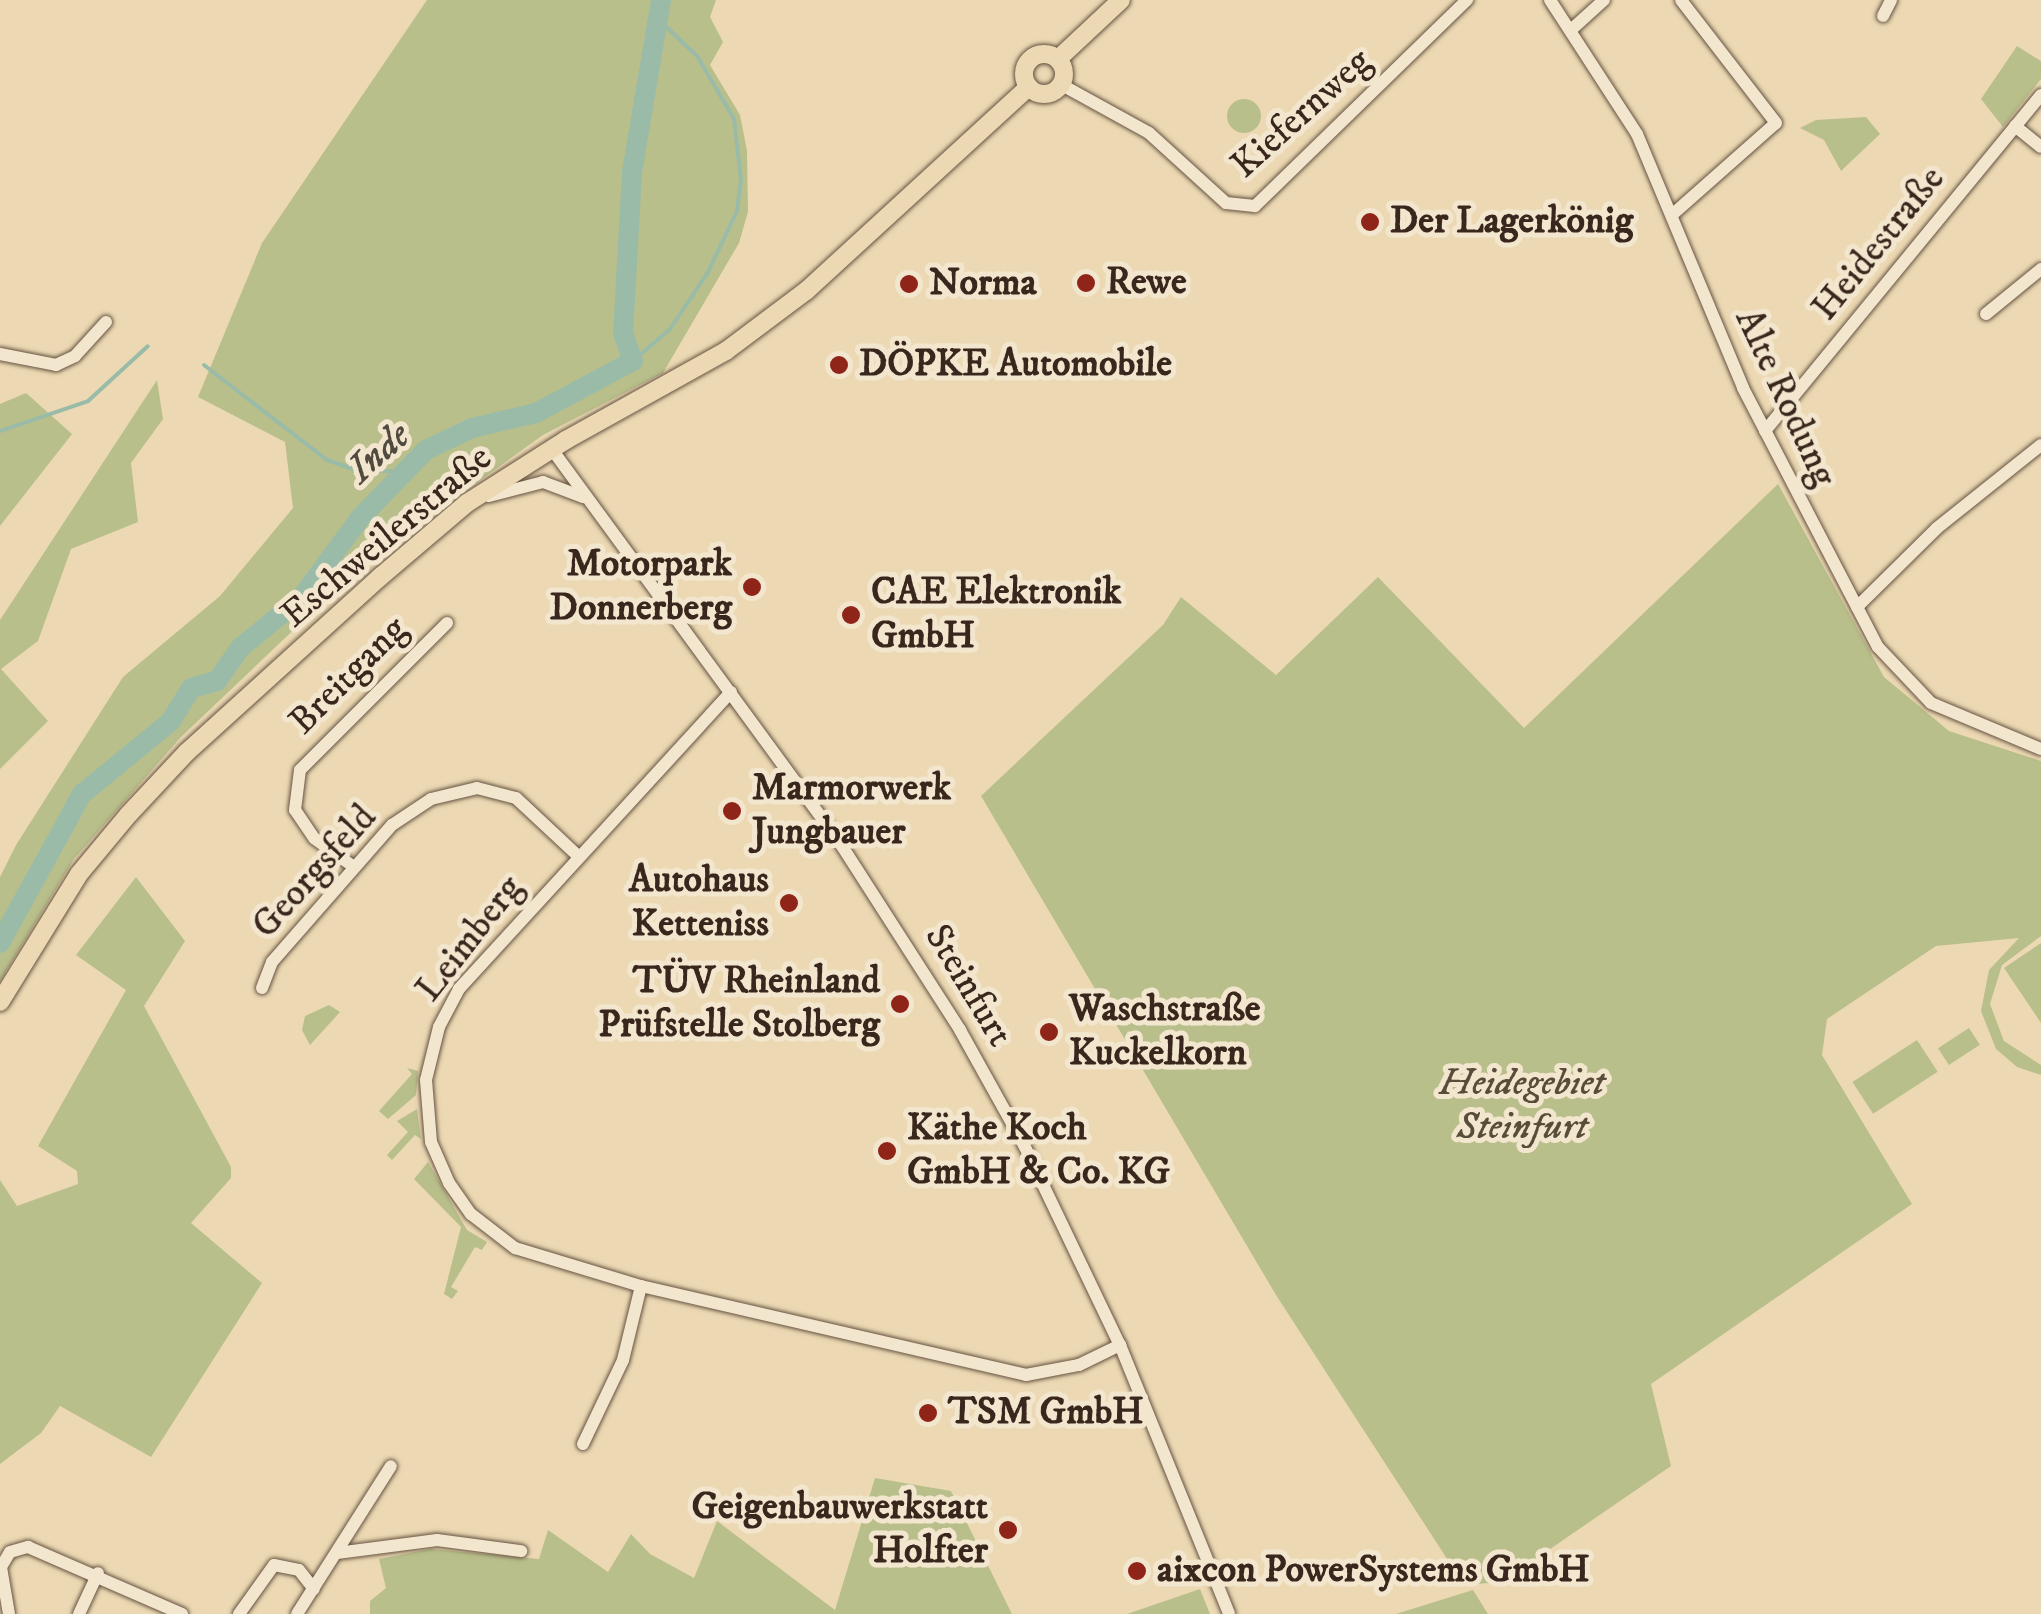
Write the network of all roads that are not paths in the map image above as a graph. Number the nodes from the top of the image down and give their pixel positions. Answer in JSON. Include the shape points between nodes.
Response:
{"nodes":[{"id":1,"x":1121,"y":0,"type":"edge"},
{"id":2,"x":1467,"y":0,"type":"edge"},
{"id":3,"x":1550,"y":0,"type":"edge"},
{"id":4,"x":1604,"y":0,"type":"edge"},
{"id":5,"x":1680,"y":0,"type":"edge"},
{"id":6,"x":1891,"y":0,"type":"edge"},
{"id":7,"x":1882,"y":16,"type":"dead end"},
{"id":8,"x":1572,"y":29,"type":"junction"},
{"id":9,"x":1058,"y":59,"type":"junction"},
{"id":10,"x":1062,"y":85,"type":"junction"},
{"id":11,"x":1028,"y":87,"type":"junction"},
{"id":12,"x":2041,"y":95,"type":"edge"},
{"id":13,"x":2015,"y":126,"type":"junction"},
{"id":14,"x":2041,"y":147,"type":"edge"},
{"id":15,"x":1673,"y":214,"type":"junction"},
{"id":16,"x":2041,"y":269,"type":"edge"},
{"id":17,"x":1986,"y":314,"type":"dead end"},
{"id":18,"x":106,"y":322,"type":"dead end"},
{"id":19,"x":0,"y":354,"type":"edge"},
{"id":20,"x":1765,"y":431,"type":"junction"},
{"id":21,"x":2041,"y":444,"type":"edge"},
{"id":22,"x":552,"y":448,"type":"junction"},
{"id":23,"x":587,"y":499,"type":"junction"},
{"id":24,"x":467,"y":503,"type":"junction"},
{"id":25,"x":1857,"y":607,"type":"junction"},
{"id":26,"x":446,"y":623,"type":"dead end"},
{"id":27,"x":731,"y":692,"type":"junction"},
{"id":28,"x":2041,"y":749,"type":"edge"},
{"id":29,"x":577,"y":855,"type":"junction"},
{"id":30,"x":354,"y":867,"type":"junction"},
{"id":31,"x":262,"y":988,"type":"dead end"},
{"id":32,"x":0,"y":1002,"type":"edge"},
{"id":33,"x":641,"y":1286,"type":"junction"},
{"id":34,"x":1120,"y":1346,"type":"junction"},
{"id":35,"x":583,"y":1444,"type":"dead end"},
{"id":36,"x":392,"y":1466,"type":"dead end"},
{"id":37,"x":521,"y":1550,"type":"dead end"},
{"id":38,"x":337,"y":1553,"type":"junction"},
{"id":39,"x":98,"y":1573,"type":"junction"},
{"id":40,"x":314,"y":1588,"type":"junction"},
{"id":41,"x":9,"y":1614,"type":"edge"},
{"id":42,"x":79,"y":1614,"type":"edge"},
{"id":43,"x":182,"y":1614,"type":"edge"},
{"id":44,"x":239,"y":1614,"type":"edge"},
{"id":45,"x":297,"y":1614,"type":"edge"},
{"id":46,"x":1228,"y":1614,"type":"edge"}],
"edges":[{"from":1,"to":9,"type":"main road"},
{"from":2,"to":10,"type":"street","name":"Kiefernweg","via":[[1255,206],[1213,194],[1149,133]]},
{"from":3,"to":8,"type":"street","name":"Alte Rodung"},
{"from":4,"to":8,"type":"street"},
{"from":5,"to":15,"type":"street","via":[[1776,123]]},
{"from":6,"to":7,"type":"street"},
{"from":8,"to":15,"type":"street","name":"Alte Rodung","via":[[1637,134]]},
{"from":9,"to":10,"type":"main road"},
{"from":9,"to":11,"type":"main road","via":[[1033,56],[1024,74]]},
{"from":10,"to":11,"type":"main road","via":[[1045,94]]},
{"from":11,"to":22,"type":"main road","name":"Eschweilerstraße","via":[[806,292],[726,352]]},
{"from":12,"to":13,"type":"street","name":"Heidestraße"},
{"from":13,"to":14,"type":"street"},
{"from":13,"to":20,"type":"street","name":"Heidestraße"},
{"from":15,"to":20,"type":"street","name":"Alte Rodung"},
{"from":16,"to":17,"type":"street"},
{"from":18,"to":19,"type":"street","via":[[76,356],[56,365]]},
{"from":20,"to":25,"type":"street","name":"Alte Rodung"},
{"from":21,"to":25,"type":"street","via":[[1937,528]]},
{"from":22,"to":23,"type":"street","name":"Steinfurt"},
{"from":22,"to":24,"type":"main road","name":"Eschweilerstraße"},
{"from":23,"to":24,"type":"street","via":[[544,482]]},
{"from":23,"to":27,"type":"street","name":"Steinfurt"},
{"from":24,"to":32,"type":"main road","name":"Eschweilerstraße","via":[[187,752],[79,874]]},
{"from":25,"to":28,"type":"street","name":"Alte Rodung","via":[[1915,692],[1954,717]]},
{"from":26,"to":30,"type":"street","name":"Breitgang","via":[[300,770],[293,799],[304,826]]},
{"from":27,"to":29,"type":"street","name":"Leimberg"},
{"from":27,"to":34,"type":"street","name":"Steinfurt","via":[[891,918],[960,1030],[1024,1145]]},
{"from":29,"to":30,"type":"street","name":"Georgsfeld","via":[[516,798],[477,788],[432,799],[392,825]]},
{"from":29,"to":33,"type":"street","name":"Leimberg","via":[[459,989],[428,1064],[427,1122],[459,1199],[499,1238],[536,1258]]},
{"from":30,"to":31,"type":"street","name":"Georgsfeld","via":[[272,962]]},
{"from":33,"to":34,"type":"street","name":"Leimberg","via":[[1026,1375],[1079,1365]]},
{"from":33,"to":35,"type":"street","via":[[623,1360]]},
{"from":34,"to":46,"type":"street","name":"Steinfurt"},
{"from":36,"to":38,"type":"street"},
{"from":37,"to":38,"type":"street","via":[[437,1540]]},
{"from":38,"to":40,"type":"street"},
{"from":39,"to":41,"type":"street","via":[[42,1548],[10,1552],[1,1566]]},
{"from":39,"to":42,"type":"street"},
{"from":39,"to":43,"type":"street"},
{"from":40,"to":44,"type":"street","via":[[300,1570],[274,1565]]},
{"from":40,"to":45,"type":"street"}]}
